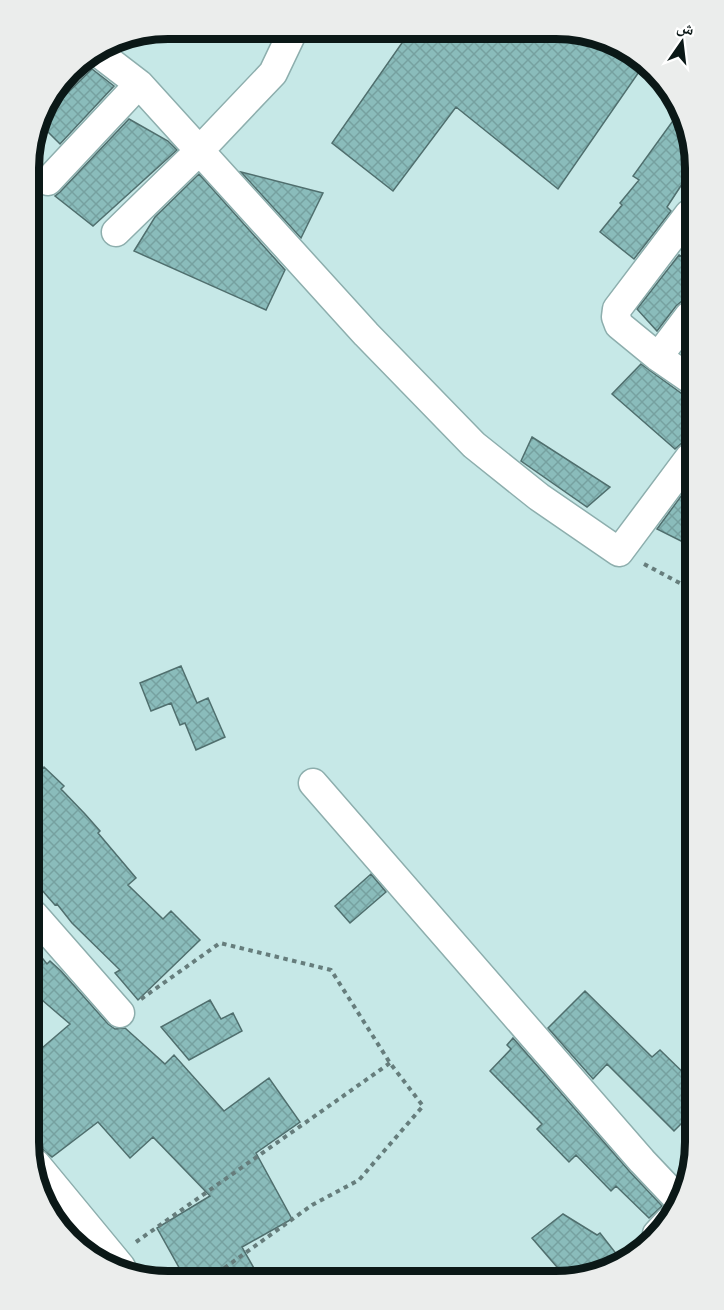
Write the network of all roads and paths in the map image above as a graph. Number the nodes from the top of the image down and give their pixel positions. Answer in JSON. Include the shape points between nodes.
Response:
{"nodes":[{"id":1,"x":289,"y":39,"type":"edge"},
{"id":2,"x":103,"y":57,"type":"edge"},
{"id":3,"x":139,"y":84,"type":"junction"},
{"id":4,"x":198,"y":151,"type":"junction"},
{"id":5,"x":48,"y":181,"type":"dead end"},
{"id":6,"x":685,"y":226,"type":"edge"},
{"id":7,"x":116,"y":232,"type":"dead end"},
{"id":8,"x":679,"y":244,"type":"edge"},
{"id":9,"x":685,"y":321,"type":"edge"},
{"id":10,"x":658,"y":357,"type":"junction"},
{"id":11,"x":685,"y":376,"type":"edge"},
{"id":12,"x":685,"y":464,"type":"edge"},
{"id":13,"x":619,"y":552,"type":"junction"},
{"id":14,"x":685,"y":586,"type":"edge"},
{"id":15,"x":313,"y":783,"type":"dead end"},
{"id":16,"x":39,"y":921,"type":"edge"},
{"id":17,"x":120,"y":1013,"type":"joint"},
{"id":18,"x":390,"y":1063,"type":"junction"},
{"id":19,"x":43,"y":1172,"type":"edge"},
{"id":20,"x":673,"y":1194,"type":"edge"},
{"id":21,"x":111,"y":1258,"type":"edge"},
{"id":22,"x":118,"y":1261,"type":"edge"},
{"id":23,"x":221,"y":1271,"type":"edge"}],
"edges":[{"from":1,"to":4,"type":"street","via":[[273,73]]},
{"from":2,"to":3,"type":"street"},
{"from":3,"to":4,"type":"street"},
{"from":3,"to":5,"type":"street"},
{"from":4,"to":7,"type":"street"},
{"from":4,"to":13,"type":"street","via":[[474,445],[539,497]]},
{"from":6,"to":8,"type":"street"},
{"from":8,"to":10,"type":"street","via":[[617,309],[619,325]]},
{"from":9,"to":10,"type":"street"},
{"from":10,"to":11,"type":"street"},
{"from":12,"to":13,"type":"street"},
{"from":13,"to":14,"type":"path"},
{"from":15,"to":20,"type":"street"},
{"from":16,"to":17,"type":"street"},
{"from":17,"to":18,"type":"path","via":[[220,943],[331,970]]},
{"from":18,"to":22,"type":"path"},
{"from":18,"to":23,"type":"path","via":[[423,1106],[359,1180],[312,1205]]},
{"from":19,"to":21,"type":"street"}]}
